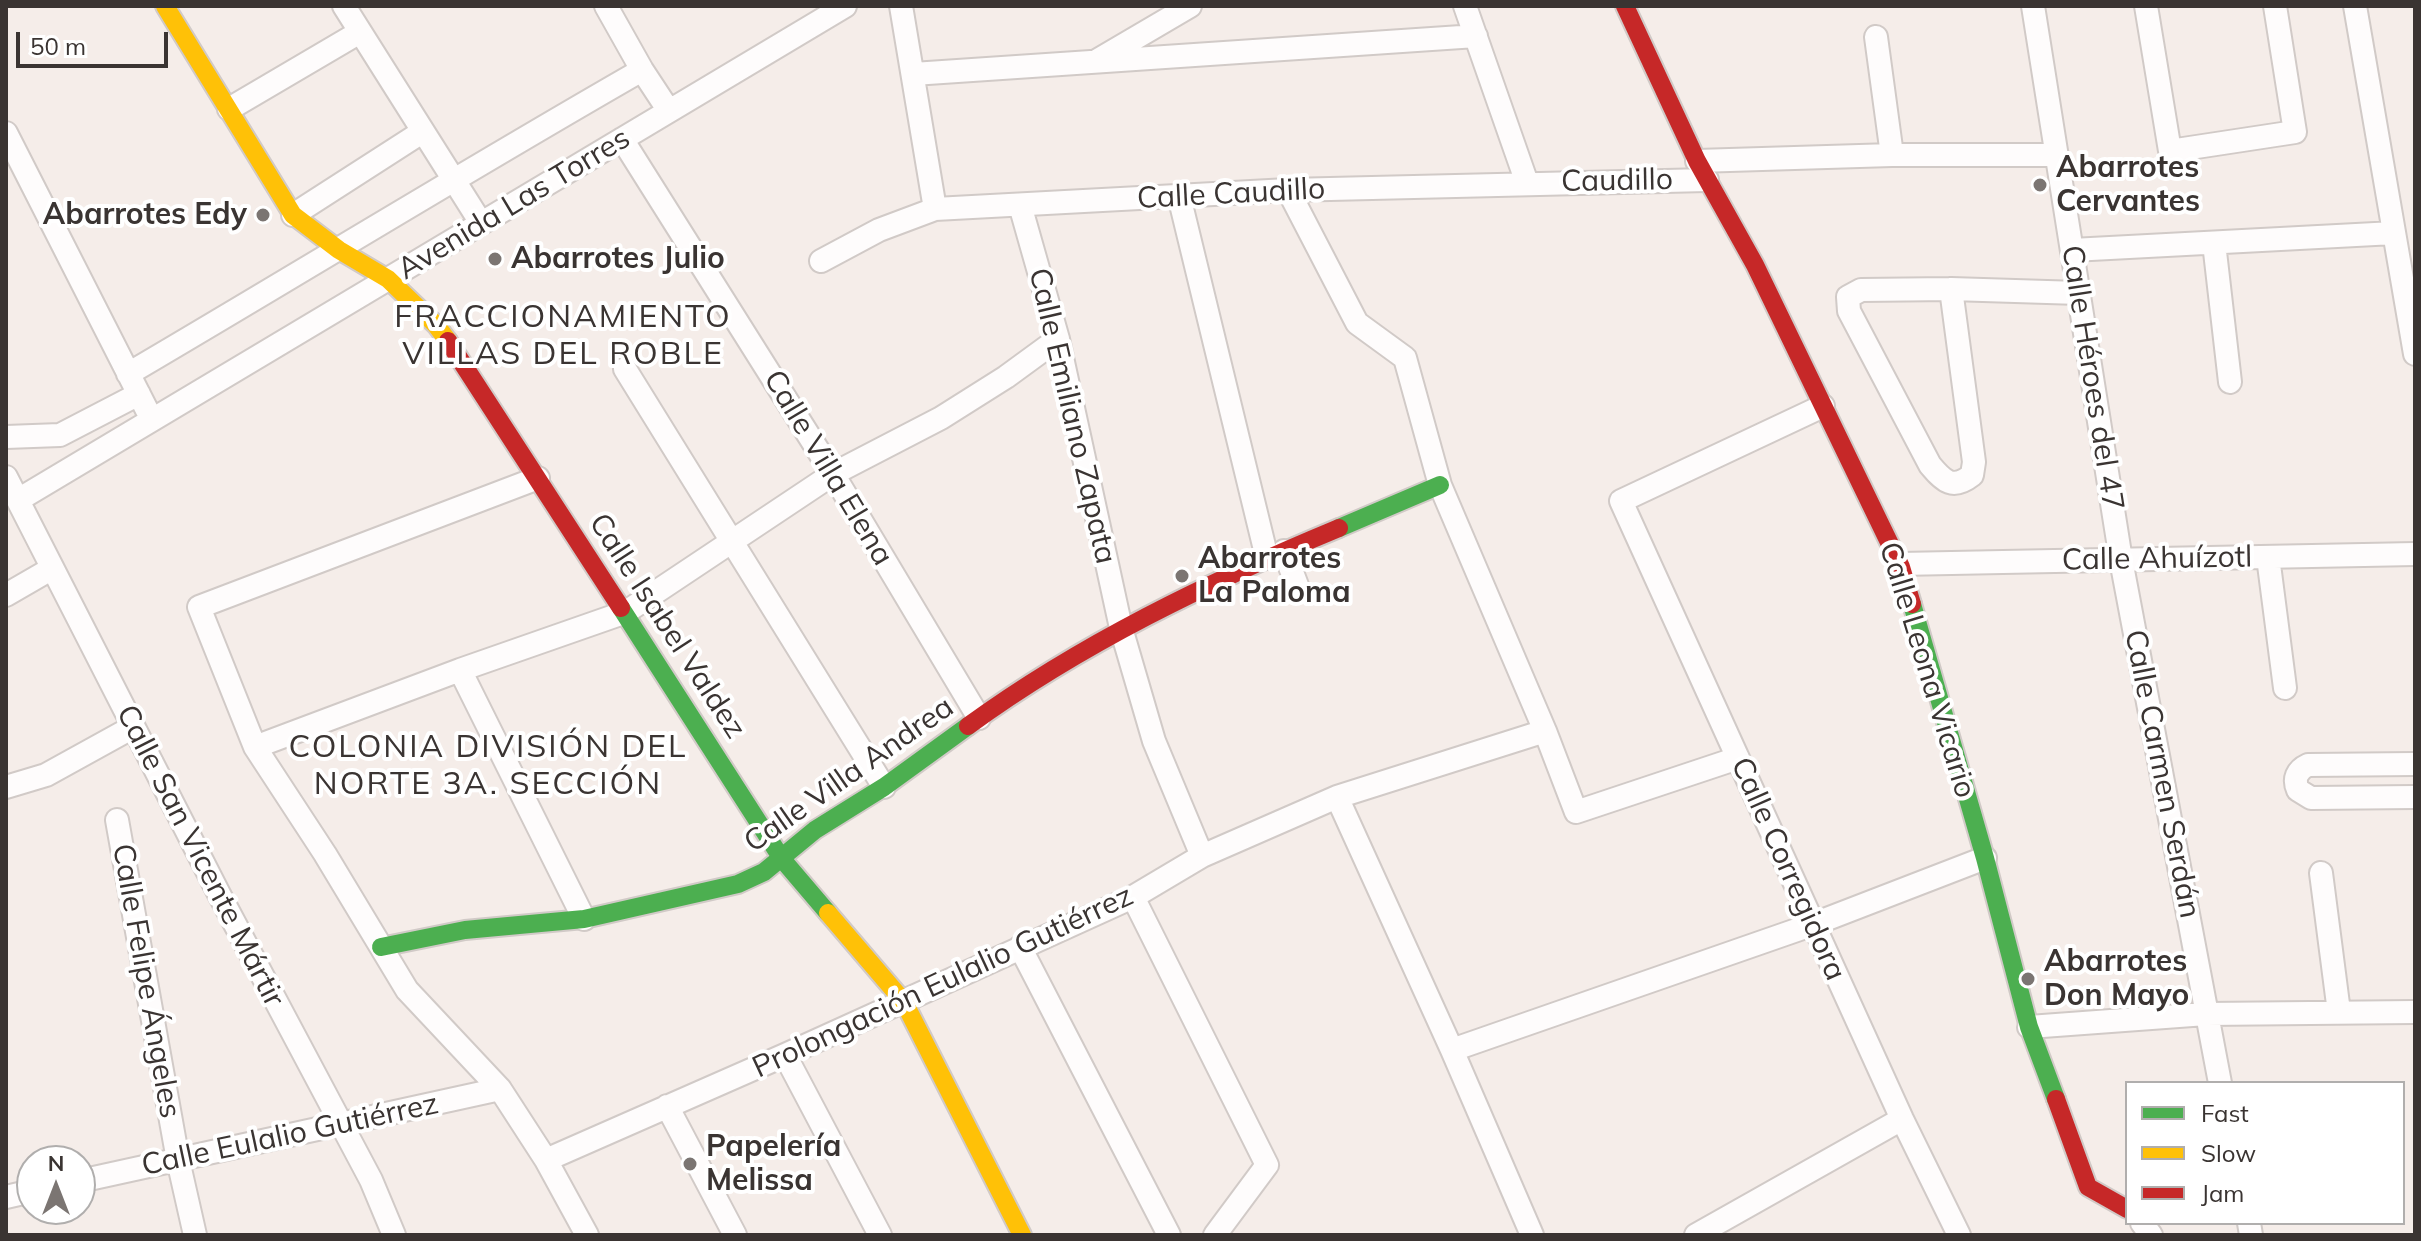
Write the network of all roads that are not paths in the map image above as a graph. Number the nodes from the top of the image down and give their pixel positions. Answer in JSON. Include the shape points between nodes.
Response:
{"nodes":[{"id":1,"x":166,"y":6,"type":"edge"},
{"id":2,"x":344,"y":6,"type":"edge"},
{"id":3,"x":606,"y":6,"type":"edge"},
{"id":4,"x":845,"y":6,"type":"edge"},
{"id":5,"x":901,"y":6,"type":"edge"},
{"id":6,"x":1190,"y":6,"type":"edge"},
{"id":7,"x":1465,"y":6,"type":"edge"},
{"id":8,"x":1625,"y":6,"type":"edge"},
{"id":9,"x":2033,"y":6,"type":"edge"},
{"id":10,"x":2146,"y":6,"type":"edge"},
{"id":11,"x":2275,"y":6,"type":"edge"},
{"id":12,"x":2355,"y":6,"type":"edge"},
{"id":13,"x":360,"y":32,"type":"junction"},
{"id":14,"x":1476,"y":36,"type":"junction"},
{"id":15,"x":1876,"y":37,"type":"dead end"},
{"id":16,"x":1094,"y":62,"type":"junction"},
{"id":17,"x":642,"y":70,"type":"junction"},
{"id":18,"x":913,"y":74,"type":"junction"},
{"id":19,"x":229,"y":109,"type":"junction"},
{"id":20,"x":669,"y":111,"type":"junction"},
{"id":21,"x":422,"y":132,"type":"junction"},
{"id":22,"x":6,"y":133,"type":"edge"},
{"id":23,"x":622,"y":139,"type":"junction"},
{"id":24,"x":1892,"y":155,"type":"junction"},
{"id":25,"x":2057,"y":155,"type":"junction"},
{"id":26,"x":1702,"y":171,"type":"junction"},
{"id":27,"x":452,"y":179,"type":"junction"},
{"id":28,"x":1527,"y":183,"type":"junction"},
{"id":29,"x":1288,"y":190,"type":"junction"},
{"id":30,"x":1179,"y":196,"type":"junction"},
{"id":31,"x":1020,"y":205,"type":"junction"},
{"id":32,"x":935,"y":209,"type":"junction"},
{"id":33,"x":293,"y":215,"type":"junction"},
{"id":34,"x":481,"y":223,"type":"junction"},
{"id":35,"x":2394,"y":233,"type":"junction"},
{"id":36,"x":2214,"y":243,"type":"junction"},
{"id":37,"x":339,"y":250,"type":"junction"},
{"id":38,"x":2072,"y":250,"type":"junction"},
{"id":39,"x":821,"y":261,"type":"dead end"},
{"id":40,"x":388,"y":279,"type":"junction"},
{"id":41,"x":1951,"y":289,"type":"junction"},
{"id":42,"x":2079,"y":293,"type":"junction"},
{"id":43,"x":2412,"y":317,"type":"edge"},
{"id":44,"x":1058,"y":339,"type":"junction"},
{"id":45,"x":2415,"y":354,"type":"edge"},
{"id":46,"x":625,"y":369,"type":"dead end"},
{"id":47,"x":2230,"y":382,"type":"dead end"},
{"id":48,"x":133,"y":384,"type":"junction"},
{"id":49,"x":1823,"y":406,"type":"junction"},
{"id":50,"x":152,"y":420,"type":"junction"},
{"id":51,"x":6,"y":437,"type":"edge"},
{"id":52,"x":833,"y":474,"type":"junction"},
{"id":53,"x":6,"y":477,"type":"edge"},
{"id":54,"x":538,"y":478,"type":"junction"},
{"id":55,"x":1440,"y":485,"type":"junction"},
{"id":56,"x":18,"y":500,"type":"junction"},
{"id":57,"x":732,"y":542,"type":"junction"},
{"id":58,"x":1275,"y":554,"type":"junction"},
{"id":59,"x":2415,"y":554,"type":"edge"},
{"id":60,"x":2268,"y":557,"type":"junction"},
{"id":61,"x":2121,"y":560,"type":"junction"},
{"id":62,"x":1900,"y":564,"type":"junction"},
{"id":63,"x":51,"y":569,"type":"junction"},
{"id":64,"x":1298,"y":588,"type":"dead end"},
{"id":65,"x":6,"y":595,"type":"edge"},
{"id":66,"x":626,"y":612,"type":"junction"},
{"id":67,"x":1121,"y":628,"type":"junction"},
{"id":68,"x":460,"y":670,"type":"junction"},
{"id":69,"x":2285,"y":688,"type":"dead end"},
{"id":70,"x":979,"y":718,"type":"junction"},
{"id":71,"x":133,"y":727,"type":"junction"},
{"id":72,"x":1545,"y":731,"type":"junction"},
{"id":73,"x":255,"y":747,"type":"junction"},
{"id":74,"x":1738,"y":758,"type":"junction"},
{"id":75,"x":2415,"y":764,"type":"edge"},
{"id":76,"x":6,"y":787,"type":"edge"},
{"id":77,"x":884,"y":787,"type":"junction"},
{"id":78,"x":1337,"y":797,"type":"junction"},
{"id":79,"x":2415,"y":797,"type":"edge"},
{"id":80,"x":117,"y":820,"type":"dead end"},
{"id":81,"x":1202,"y":856,"type":"junction"},
{"id":82,"x":1985,"y":858,"type":"junction"},
{"id":83,"x":782,"y":859,"type":"junction"},
{"id":84,"x":2321,"y":873,"type":"dead end"},
{"id":85,"x":1133,"y":897,"type":"junction"},
{"id":86,"x":584,"y":919,"type":"junction"},
{"id":87,"x":1814,"y":924,"type":"junction"},
{"id":88,"x":381,"y":947,"type":"junction"},
{"id":89,"x":1020,"y":947,"type":"junction"},
{"id":90,"x":904,"y":1002,"type":"junction"},
{"id":91,"x":2339,"y":1012,"type":"junction"},
{"id":92,"x":2415,"y":1012,"type":"edge"},
{"id":93,"x":2206,"y":1014,"type":"junction"},
{"id":94,"x":2029,"y":1027,"type":"junction"},
{"id":95,"x":1452,"y":1050,"type":"junction"},
{"id":96,"x":785,"y":1055,"type":"junction"},
{"id":97,"x":2220,"y":1081,"type":"edge"},
{"id":98,"x":500,"y":1089,"type":"junction"},
{"id":99,"x":667,"y":1106,"type":"junction"},
{"id":100,"x":1902,"y":1119,"type":"junction"},
{"id":101,"x":341,"y":1125,"type":"junction"},
{"id":102,"x":178,"y":1160,"type":"junction"},
{"id":103,"x":546,"y":1160,"type":"junction"},
{"id":104,"x":96,"y":1178,"type":"edge"},
{"id":105,"x":2125,"y":1208,"type":"edge"},
{"id":106,"x":195,"y":1235,"type":"edge"},
{"id":107,"x":394,"y":1235,"type":"edge"},
{"id":108,"x":587,"y":1235,"type":"edge"},
{"id":109,"x":735,"y":1235,"type":"edge"},
{"id":110,"x":880,"y":1235,"type":"edge"},
{"id":111,"x":1022,"y":1235,"type":"edge"},
{"id":112,"x":1169,"y":1235,"type":"edge"},
{"id":113,"x":1215,"y":1235,"type":"edge"},
{"id":114,"x":1532,"y":1235,"type":"edge"},
{"id":115,"x":1696,"y":1235,"type":"edge"},
{"id":116,"x":1959,"y":1235,"type":"edge"}],
"edges":[{"from":1,"to":19,"type":"street"},
{"from":2,"to":13,"type":"street"},
{"from":3,"to":17,"type":"street"},
{"from":4,"to":20,"type":"street","name":"Avenida Las Torres"},
{"from":5,"to":18,"type":"street"},
{"from":6,"to":16,"type":"street"},
{"from":7,"to":14,"type":"street"},
{"from":8,"to":26,"type":"street","name":"Calle Leona Vicario"},
{"from":9,"to":25,"type":"street","name":"Calle Héroes del 47"},
{"from":10,"to":11,"type":"street","via":[[2170,151],[2295,132]]},
{"from":12,"to":35,"type":"street"},
{"from":13,"to":19,"type":"street"},
{"from":13,"to":21,"type":"street"},
{"from":14,"to":16,"type":"street"},
{"from":14,"to":28,"type":"street"},
{"from":15,"to":24,"type":"street"},
{"from":16,"to":18,"type":"street"},
{"from":17,"to":20,"type":"street"},
{"from":17,"to":27,"type":"street"},
{"from":18,"to":32,"type":"street"},
{"from":19,"to":33,"type":"street"},
{"from":20,"to":23,"type":"street","name":"Avenida Las Torres"},
{"from":21,"to":27,"type":"street"},
{"from":21,"to":33,"type":"street"},
{"from":22,"to":48,"type":"street"},
{"from":23,"to":34,"type":"street","name":"Avenida Las Torres"},
{"from":23,"to":52,"type":"street","name":"Calle Villa Elena"},
{"from":24,"to":25,"type":"street","name":"Caudillo"},
{"from":24,"to":26,"type":"street","name":"Caudillo"},
{"from":25,"to":38,"type":"street","name":"Calle Héroes del 47"},
{"from":26,"to":28,"type":"street","name":"Caudillo"},
{"from":26,"to":49,"type":"street","name":"Calle Leona Vicario","via":[[1755,265]]},
{"from":27,"to":34,"type":"street"},
{"from":27,"to":37,"type":"street"},
{"from":28,"to":29,"type":"street","name":"Calle Caudillo"},
{"from":29,"to":30,"type":"street","name":"Calle Caudillo"},
{"from":29,"to":55,"type":"street","via":[[1357,323],[1405,358]]},
{"from":30,"to":31,"type":"street","name":"Calle Caudillo"},
{"from":30,"to":58,"type":"street"},
{"from":31,"to":32,"type":"street","name":"Calle Caudillo"},
{"from":31,"to":44,"type":"street","name":"Calle Emiliano Zapata"},
{"from":32,"to":39,"type":"street","name":"Calle Caudillo","via":[[879,230]]},
{"from":33,"to":37,"type":"street","name":"Calle Isabel Valdez"},
{"from":34,"to":40,"type":"street","name":"Avenida Las Torres"},
{"from":35,"to":36,"type":"street"},
{"from":35,"to":43,"type":"street"},
{"from":36,"to":38,"type":"street"},
{"from":36,"to":47,"type":"street"},
{"from":37,"to":40,"type":"street","name":"Calle Isabel Valdez"},
{"from":37,"to":48,"type":"street"},
{"from":38,"to":42,"type":"street","name":"Calle Héroes del 47"},
{"from":40,"to":50,"type":"street","name":"Avenida Las Torres"},
{"from":40,"to":54,"type":"street","name":"Calle Isabel Valdez","via":[[436,325]]},
{"from":41,"to":41,"type":"street","via":[[1974,462],[1972,475],[1952,484],[1930,465],[1849,311],[1848,297],[1861,290]]},
{"from":41,"to":42,"type":"street"},
{"from":42,"to":61,"type":"street","name":"Calle Héroes del 47"},
{"from":43,"to":45,"type":"street"},
{"from":44,"to":52,"type":"street","via":[[941,418]]},
{"from":44,"to":67,"type":"street","name":"Calle Emiliano Zapata"},
{"from":46,"to":57,"type":"street"},
{"from":48,"to":50,"type":"street"},
{"from":48,"to":51,"type":"street","via":[[60,435]]},
{"from":49,"to":62,"type":"street","name":"Calle Leona Vicario"},
{"from":49,"to":74,"type":"street","name":"Calle Corregidora","via":[[1621,501]]},
{"from":50,"to":56,"type":"street","name":"Avenida Las Torres"},
{"from":52,"to":57,"type":"street"},
{"from":52,"to":70,"type":"street","name":"Calle Villa Elena"},
{"from":53,"to":56,"type":"street","name":"Calle San Vicente Mártir"},
{"from":54,"to":66,"type":"street","name":"Calle Isabel Valdez"},
{"from":54,"to":73,"type":"street","via":[[199,607]]},
{"from":55,"to":58,"type":"street","name":"Calle Villa Andrea"},
{"from":55,"to":72,"type":"street"},
{"from":56,"to":63,"type":"street","name":"Calle San Vicente Mártir"},
{"from":57,"to":66,"type":"street"},
{"from":57,"to":77,"type":"street"},
{"from":58,"to":64,"type":"street"},
{"from":58,"to":67,"type":"street","name":"Calle Villa Andrea"},
{"from":59,"to":60,"type":"street","name":"Calle Ahuízotl"},
{"from":60,"to":61,"type":"street","name":"Calle Ahuízotl"},
{"from":60,"to":69,"type":"street"},
{"from":61,"to":62,"type":"street","name":"Calle Ahuízotl"},
{"from":61,"to":93,"type":"street","name":"Calle Carmen Serdán"},
{"from":62,"to":82,"type":"street","name":"Calle Leona Vicario"},
{"from":63,"to":65,"type":"street"},
{"from":63,"to":71,"type":"street","name":"Calle San Vicente Mártir"},
{"from":66,"to":68,"type":"street"},
{"from":66,"to":83,"type":"street","name":"Calle Isabel Valdez"},
{"from":67,"to":70,"type":"street","name":"Calle Villa Andrea"},
{"from":67,"to":81,"type":"street","name":"Calle Emiliano Zapata","via":[[1154,741]]},
{"from":68,"to":73,"type":"street"},
{"from":68,"to":86,"type":"street"},
{"from":70,"to":77,"type":"street","name":"Calle Villa Andrea"},
{"from":71,"to":76,"type":"street","via":[[46,775]]},
{"from":71,"to":101,"type":"street","name":"Calle San Vicente Mártir"},
{"from":72,"to":74,"type":"street","via":[[1576,812]]},
{"from":72,"to":78,"type":"street","name":"Prolongación Eulalio Gutiérrez"},
{"from":73,"to":88,"type":"street"},
{"from":74,"to":87,"type":"street","name":"Calle Corregidora"},
{"from":75,"to":79,"type":"street","via":[[2313,764],[2299,771],[2295,780],[2298,790],[2311,798]]},
{"from":77,"to":83,"type":"street","name":"Calle Villa Andrea","via":[[815,830]]},
{"from":78,"to":81,"type":"street","name":"Prolongación Eulalio Gutiérrez"},
{"from":78,"to":95,"type":"street"},
{"from":80,"to":102,"type":"street","name":"Calle Felipe Ángeles"},
{"from":81,"to":85,"type":"street","name":"Prolongación Eulalio Gutiérrez"},
{"from":82,"to":87,"type":"street"},
{"from":82,"to":94,"type":"street","name":"Calle Leona Vicario"},
{"from":83,"to":86,"type":"street","name":"Calle Villa Andrea","via":[[738,884]]},
{"from":83,"to":90,"type":"street","name":"Calle Isabel Valdez"},
{"from":84,"to":91,"type":"street"},
{"from":85,"to":89,"type":"street","name":"Prolongación Eulalio Gutiérrez"},
{"from":85,"to":113,"type":"street","via":[[1267,1165]]},
{"from":86,"to":88,"type":"street","name":"Calle Villa Andrea","via":[[465,930]]},
{"from":87,"to":95,"type":"street"},
{"from":87,"to":100,"type":"street","name":"Calle Corregidora"},
{"from":88,"to":98,"type":"street","via":[[407,990]]},
{"from":89,"to":90,"type":"street","name":"Prolongación Eulalio Gutiérrez"},
{"from":89,"to":112,"type":"street"},
{"from":90,"to":96,"type":"street","name":"Prolongación Eulalio Gutiérrez"},
{"from":90,"to":111,"type":"street","name":"Calle Isabel Valdez"},
{"from":91,"to":92,"type":"street"},
{"from":91,"to":93,"type":"street"},
{"from":93,"to":94,"type":"street"},
{"from":93,"to":97,"type":"street","name":"Calle Carmen Serdán"},
{"from":94,"to":105,"type":"street","name":"Calle Leona Vicario","via":[[2088,1187]]},
{"from":95,"to":114,"type":"street"},
{"from":96,"to":99,"type":"street","name":"Prolongación Eulalio Gutiérrez"},
{"from":96,"to":110,"type":"street"},
{"from":98,"to":101,"type":"street","name":"Calle Eulalio Gutiérrez"},
{"from":98,"to":103,"type":"street"},
{"from":99,"to":103,"type":"street","name":"Prolongación Eulalio Gutiérrez"},
{"from":99,"to":109,"type":"street"},
{"from":100,"to":115,"type":"street"},
{"from":100,"to":116,"type":"street","name":"Calle Corregidora"},
{"from":101,"to":102,"type":"street","name":"Calle Eulalio Gutiérrez"},
{"from":101,"to":107,"type":"street","name":"Calle San Vicente Mártir"},
{"from":102,"to":104,"type":"street","name":"Calle Eulalio Gutiérrez"},
{"from":102,"to":106,"type":"street","name":"Calle Felipe Ángeles"},
{"from":103,"to":108,"type":"street"}]}
